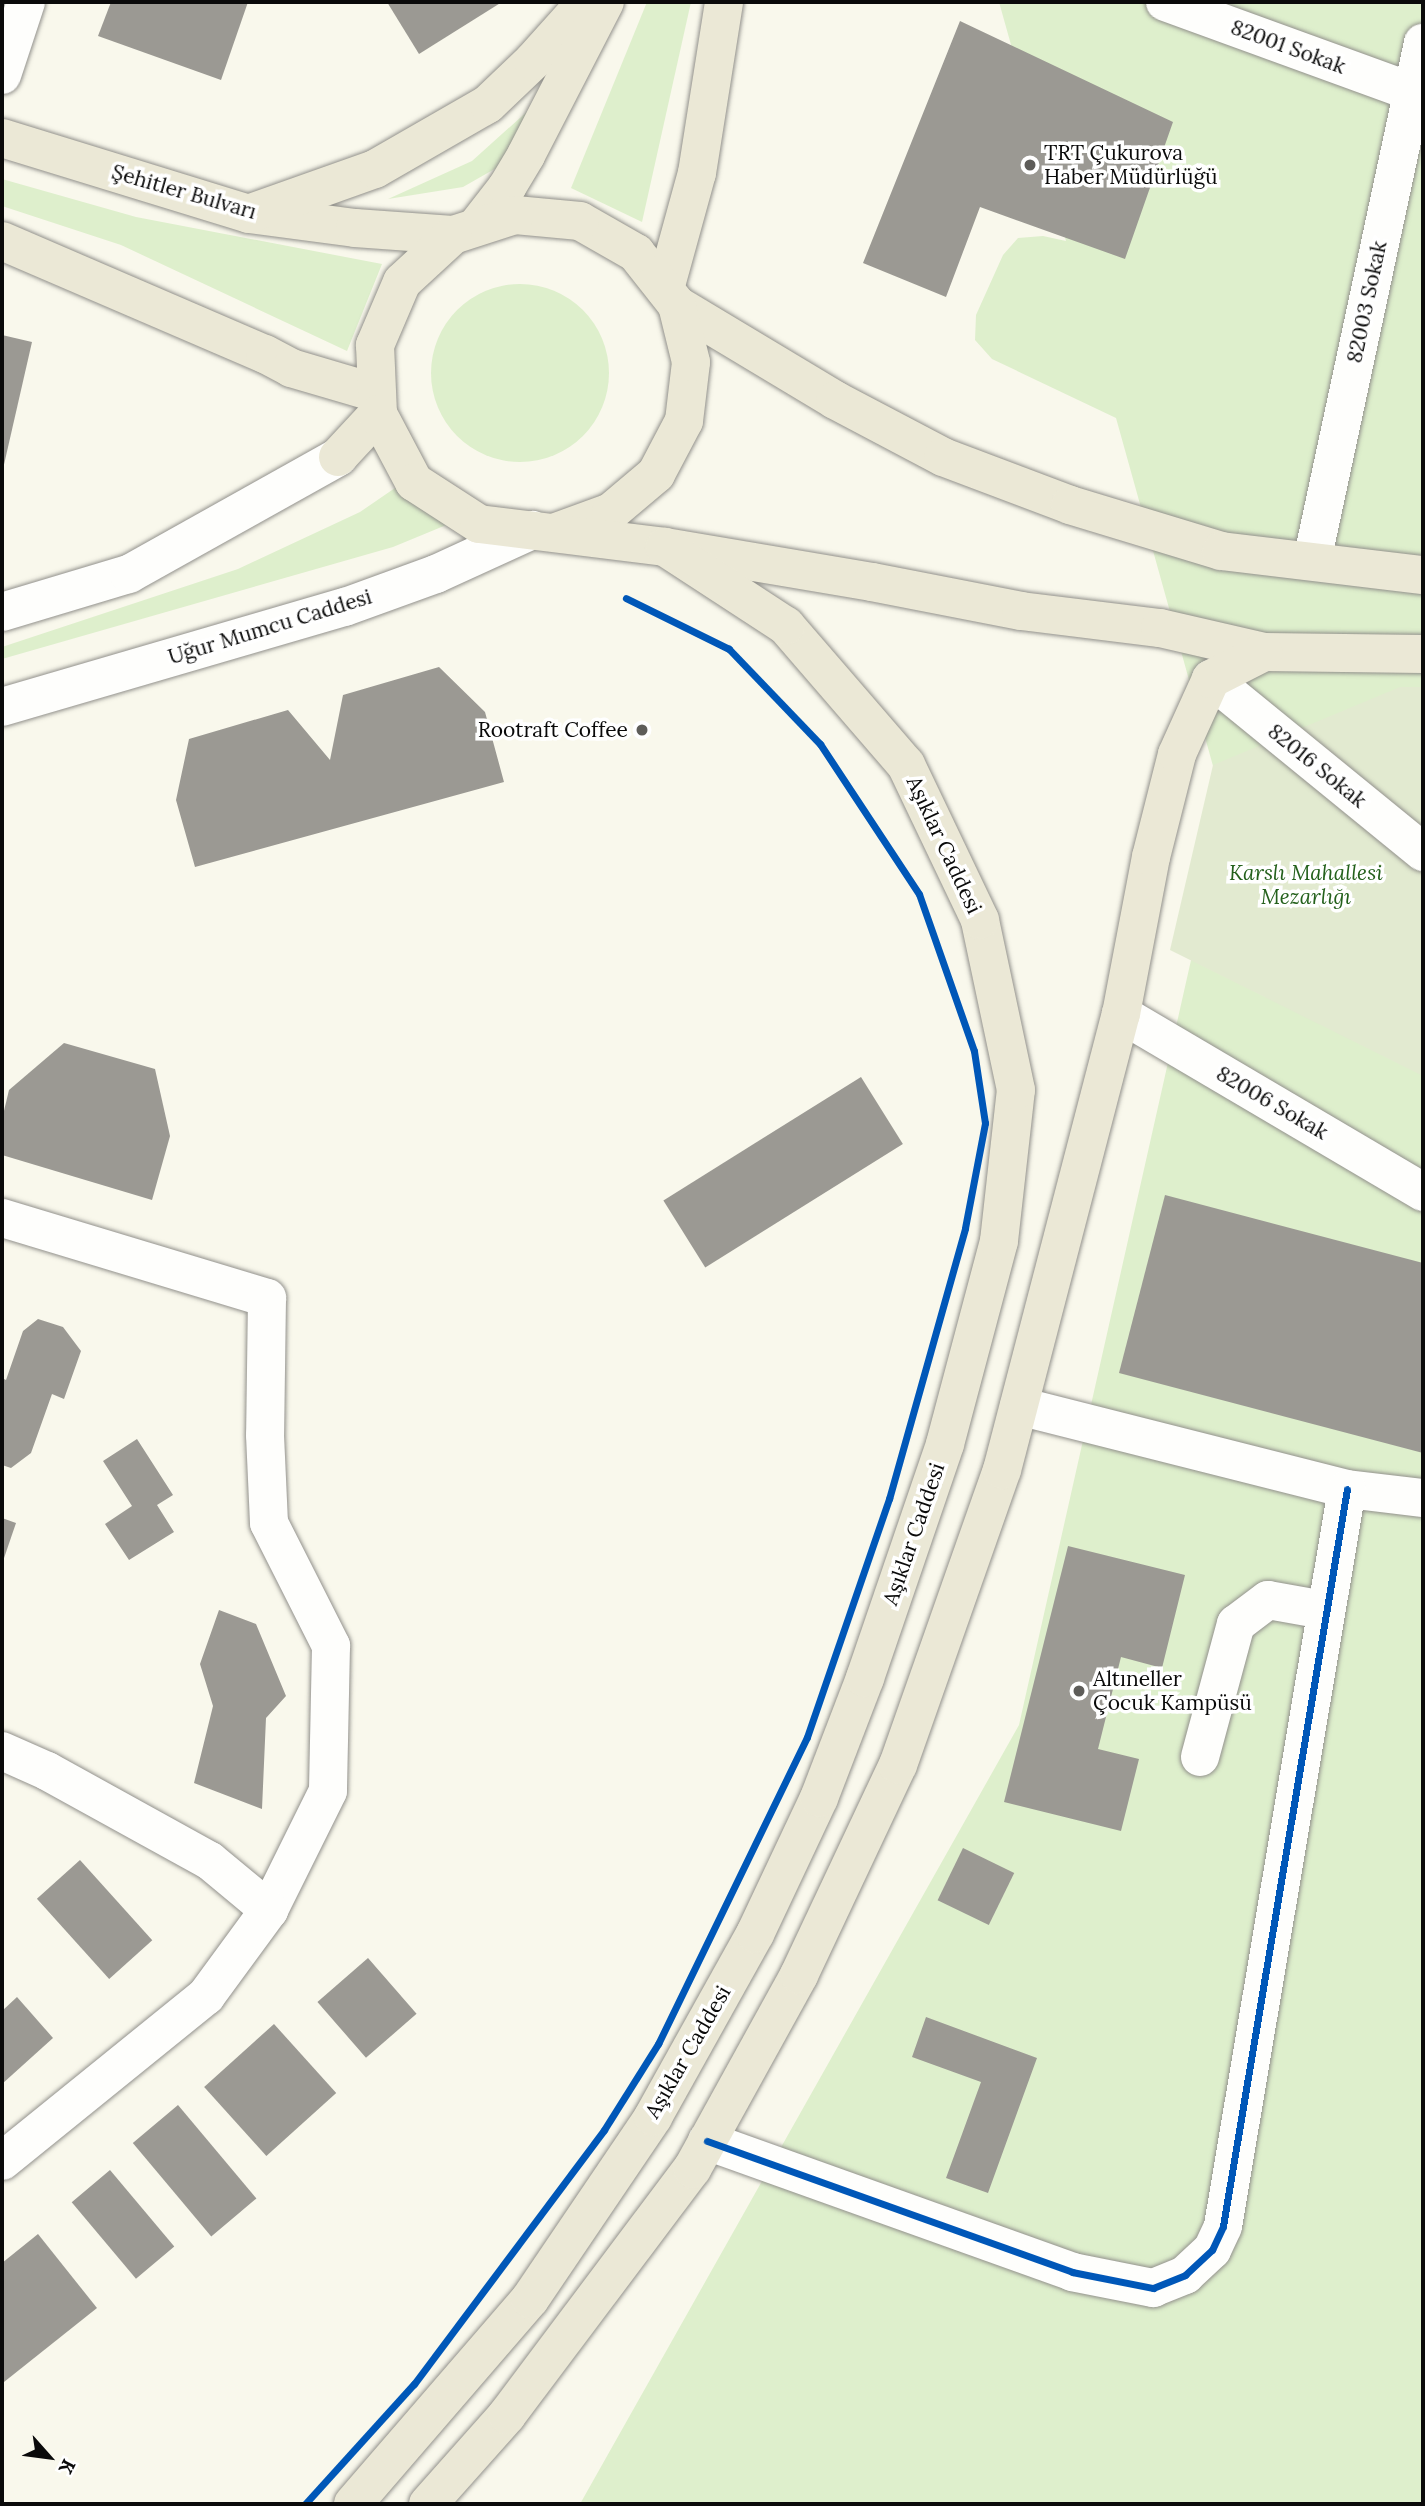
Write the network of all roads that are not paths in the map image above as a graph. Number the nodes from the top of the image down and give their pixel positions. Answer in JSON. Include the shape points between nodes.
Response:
{"nodes":[{"id":1,"x":26,"y":2,"type":"edge"},
{"id":2,"x":586,"y":2,"type":"edge"},
{"id":3,"x":605,"y":2,"type":"edge"},
{"id":4,"x":724,"y":2,"type":"edge"},
{"id":5,"x":1165,"y":2,"type":"edge"},
{"id":6,"x":1423,"y":43,"type":"edge"},
{"id":7,"x":2,"y":75,"type":"edge"},
{"id":8,"x":1412,"y":92,"type":"junction"},
{"id":9,"x":2,"y":138,"type":"edge"},
{"id":10,"x":250,"y":214,"type":"junction"},
{"id":11,"x":464,"y":231,"type":"junction"},
{"id":12,"x":2,"y":242,"type":"edge"},
{"id":13,"x":671,"y":297,"type":"junction"},
{"id":14,"x":377,"y":403,"type":"junction"},
{"id":15,"x":338,"y":457,"type":"joint"},
{"id":16,"x":544,"y":531,"type":"junction"},
{"id":17,"x":664,"y":547,"type":"junction"},
{"id":18,"x":1312,"y":561,"type":"junction"},
{"id":19,"x":1423,"y":575,"type":"edge"},
{"id":20,"x":2,"y":612,"type":"edge"},
{"id":21,"x":1264,"y":652,"type":"junction"},
{"id":22,"x":1423,"y":654,"type":"edge"},
{"id":23,"x":1211,"y":679,"type":"junction"},
{"id":24,"x":2,"y":707,"type":"edge"},
{"id":25,"x":1423,"y":852,"type":"edge"},
{"id":26,"x":1121,"y":1014,"type":"junction"},
{"id":27,"x":1423,"y":1192,"type":"edge"},
{"id":28,"x":2,"y":1218,"type":"edge"},
{"id":29,"x":1019,"y":1406,"type":"junction"},
{"id":30,"x":1347,"y":1489,"type":"junction"},
{"id":31,"x":1423,"y":1498,"type":"edge"},
{"id":32,"x":1324,"y":1610,"type":"junction"},
{"id":33,"x":2,"y":1751,"type":"edge"},
{"id":34,"x":1200,"y":1757,"type":"dead end"},
{"id":35,"x":269,"y":1910,"type":"junction"},
{"id":36,"x":708,"y":2141,"type":"junction"},
{"id":37,"x":2,"y":2161,"type":"edge"},
{"id":38,"x":353,"y":2504,"type":"edge"},
{"id":39,"x":428,"y":2504,"type":"edge"}],
"edges":[{"from":1,"to":7,"type":"street"},
{"from":2,"to":10,"type":"main road","via":[[488,104],[375,169]]},
{"from":3,"to":11,"type":"main road","via":[[507,187]]},
{"from":4,"to":13,"type":"main road","via":[[697,173]]},
{"from":5,"to":8,"type":"street","name":"82001 Sokak"},
{"from":6,"to":8,"type":"street","name":"82003 Sokak"},
{"from":8,"to":18,"type":"street","name":"82003 Sokak"},
{"from":9,"to":10,"type":"main road","name":"Şehitler Bulvarı"},
{"from":10,"to":11,"type":"main road","name":"Şehitler Bulvarı","via":[[355,228]]},
{"from":11,"to":13,"type":"main road","via":[[515,215],[580,221],[636,253]]},
{"from":11,"to":14,"type":"main road","via":[[402,282],[375,345]]},
{"from":12,"to":14,"type":"main road"},
{"from":13,"to":16,"type":"main road","via":[[691,362],[684,421],[668,453],[656,474],[611,512]]},
{"from":13,"to":18,"type":"main road","via":[[738,343],[943,457],[1070,505],[1221,551]]},
{"from":14,"to":15,"type":"main road"},
{"from":14,"to":16,"type":"main road","via":[[414,482],[479,524]]},
{"from":15,"to":20,"type":"street","via":[[129,574]]},
{"from":16,"to":17,"type":"main road"},
{"from":16,"to":24,"type":"street","name":"Uğur Mumcu Caddesi","via":[[345,607]]},
{"from":17,"to":21,"type":"main road","via":[[1021,611],[1160,628]]},
{"from":17,"to":38,"type":"main road","name":"Aşıklar Caddesi","via":[[786,626],[912,777],[980,920],[1016,1090],[999,1241],[945,1444],[865,1678],[819,1798],[755,1934],[653,2116],[530,2299]]},
{"from":18,"to":19,"type":"main road"},
{"from":21,"to":22,"type":"main road"},
{"from":21,"to":23,"type":"main road"},
{"from":23,"to":25,"type":"street","name":"82016 Sokak"},
{"from":23,"to":26,"type":"main road","via":[[1177,754],[1151,857]]},
{"from":26,"to":27,"type":"street","name":"82006 Sokak"},
{"from":26,"to":29,"type":"main road"},
{"from":28,"to":35,"type":"street","via":[[267,1298],[269,1523],[331,1646],[328,1791]]},
{"from":29,"to":30,"type":"street"},
{"from":29,"to":36,"type":"main road","via":[[1002,1470],[898,1765],[799,1976]]},
{"from":30,"to":31,"type":"street"},
{"from":30,"to":32,"type":"street"},
{"from":32,"to":34,"type":"street","via":[[1268,1601],[1236,1624]]},
{"from":32,"to":36,"type":"street","via":[[1223,2226],[1212,2250],[1185,2274],[1153,2288],[1072,2272]]},
{"from":33,"to":35,"type":"street","via":[[210,1861]]},
{"from":35,"to":37,"type":"street","via":[[206,1996]]},
{"from":36,"to":39,"type":"main road","via":[[692,2169],[507,2415]]}]}
